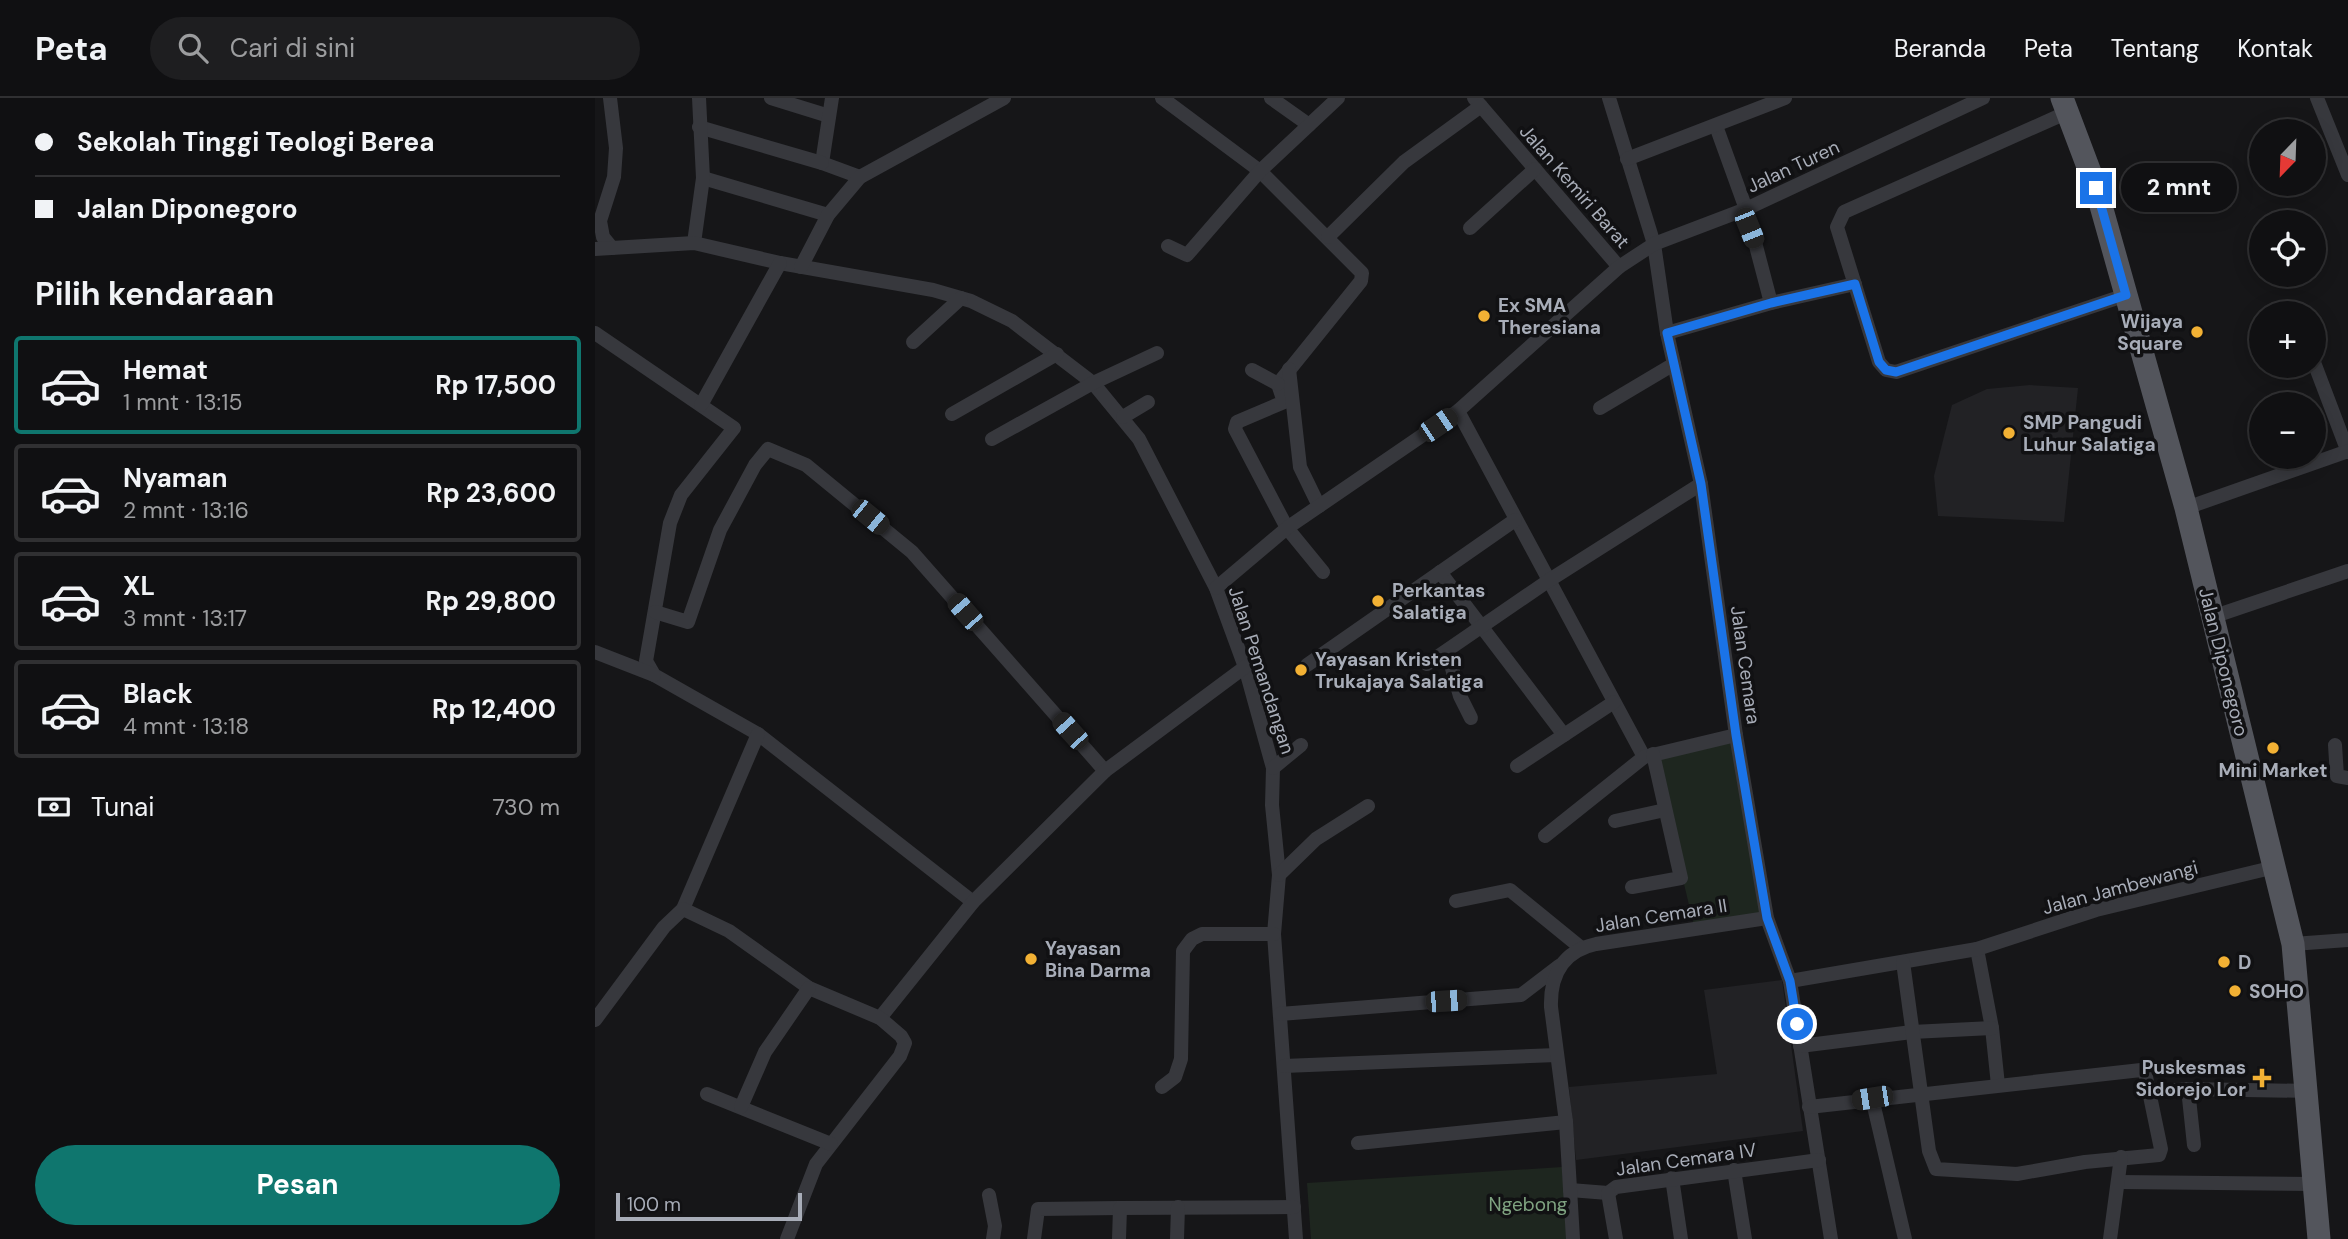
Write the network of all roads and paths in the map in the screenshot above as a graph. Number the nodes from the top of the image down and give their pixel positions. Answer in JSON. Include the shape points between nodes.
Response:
{"nodes":[{"id":1,"x":610,"y":98,"type":"edge"},
{"id":2,"x":699,"y":98,"type":"edge"},
{"id":3,"x":771,"y":98,"type":"edge"},
{"id":4,"x":832,"y":98,"type":"edge"},
{"id":5,"x":1004,"y":98,"type":"edge"},
{"id":6,"x":1162,"y":98,"type":"edge"},
{"id":7,"x":1271,"y":98,"type":"edge"},
{"id":8,"x":1338,"y":98,"type":"edge"},
{"id":9,"x":1609,"y":98,"type":"edge"},
{"id":10,"x":1785,"y":98,"type":"edge"},
{"id":11,"x":1983,"y":98,"type":"edge"},
{"id":12,"x":2317,"y":98,"type":"edge"},
{"id":13,"x":1477,"y":102,"type":"edge"},
{"id":14,"x":2065,"y":105,"type":"edge"},
{"id":15,"x":829,"y":116,"type":"junction"},
{"id":16,"x":1309,"y":125,"type":"junction"},
{"id":17,"x":1716,"y":126,"type":"junction"},
{"id":18,"x":699,"y":127,"type":"junction"},
{"id":19,"x":1627,"y":159,"type":"junction"},
{"id":20,"x":822,"y":163,"type":"junction"},
{"id":21,"x":1535,"y":169,"type":"junction"},
{"id":22,"x":1261,"y":171,"type":"junction"},
{"id":23,"x":2348,"y":174,"type":"edge"},
{"id":24,"x":860,"y":177,"type":"junction"},
{"id":25,"x":703,"y":178,"type":"junction"},
{"id":26,"x":1744,"y":210,"type":"junction"},
{"id":27,"x":828,"y":215,"type":"junction"},
{"id":28,"x":1470,"y":228,"type":"dead end"},
{"id":29,"x":1328,"y":237,"type":"junction"},
{"id":30,"x":694,"y":243,"type":"junction"},
{"id":31,"x":1654,"y":244,"type":"junction"},
{"id":32,"x":1168,"y":246,"type":"dead end"},
{"id":33,"x":613,"y":248,"type":"junction"},
{"id":34,"x":595,"y":250,"type":"edge"},
{"id":35,"x":780,"y":263,"type":"junction"},
{"id":36,"x":801,"y":267,"type":"junction"},
{"id":37,"x":1619,"y":267,"type":"junction"},
{"id":38,"x":1855,"y":284,"type":"junction"},
{"id":39,"x":2126,"y":295,"type":"junction"},
{"id":40,"x":961,"y":298,"type":"junction"},
{"id":41,"x":1771,"y":303,"type":"junction"},
{"id":42,"x":595,"y":333,"type":"edge"},
{"id":43,"x":1667,"y":333,"type":"junction"},
{"id":44,"x":913,"y":342,"type":"dead end"},
{"id":45,"x":1157,"y":353,"type":"dead end"},
{"id":46,"x":1058,"y":354,"type":"junction"},
{"id":47,"x":1674,"y":364,"type":"junction"},
{"id":48,"x":1289,"y":369,"type":"junction"},
{"id":49,"x":1252,"y":370,"type":"dead end"},
{"id":50,"x":2320,"y":378,"type":"edge"},
{"id":51,"x":1093,"y":383,"type":"junction"},
{"id":52,"x":1278,"y":384,"type":"junction"},
{"id":53,"x":1148,"y":402,"type":"dead end"},
{"id":54,"x":701,"y":405,"type":"junction"},
{"id":55,"x":1600,"y":408,"type":"dead end"},
{"id":56,"x":1458,"y":411,"type":"junction"},
{"id":57,"x":952,"y":414,"type":"dead end"},
{"id":58,"x":1123,"y":417,"type":"junction"},
{"id":59,"x":992,"y":439,"type":"dead end"},
{"id":60,"x":2348,"y":452,"type":"edge"},
{"id":61,"x":1701,"y":484,"type":"junction"},
{"id":62,"x":1319,"y":506,"type":"junction"},
{"id":63,"x":2186,"y":508,"type":"junction"},
{"id":64,"x":1515,"y":520,"type":"junction"},
{"id":65,"x":1287,"y":528,"type":"junction"},
{"id":66,"x":2348,"y":571,"type":"edge"},
{"id":67,"x":1323,"y":572,"type":"dead end"},
{"id":68,"x":1440,"y":572,"type":"junction"},
{"id":69,"x":1548,"y":581,"type":"junction"},
{"id":70,"x":1216,"y":588,"type":"junction"},
{"id":71,"x":655,"y":612,"type":"junction"},
{"id":72,"x":2212,"y":617,"type":"junction"},
{"id":73,"x":1482,"y":626,"type":"junction"},
{"id":74,"x":1447,"y":651,"type":"junction"},
{"id":75,"x":595,"y":652,"type":"edge"},
{"id":76,"x":1427,"y":664,"type":"dead end"},
{"id":77,"x":1307,"y":665,"type":"dead end"},
{"id":78,"x":1245,"y":667,"type":"junction"},
{"id":79,"x":653,"y":675,"type":"junction"},
{"id":80,"x":1614,"y":702,"type":"junction"},
{"id":81,"x":1471,"y":718,"type":"dead end"},
{"id":82,"x":758,"y":734,"type":"junction"},
{"id":83,"x":1564,"y":735,"type":"junction"},
{"id":84,"x":1736,"y":735,"type":"junction"},
{"id":85,"x":1301,"y":745,"type":"dead end"},
{"id":86,"x":2335,"y":745,"type":"dead end"},
{"id":87,"x":1649,"y":755,"type":"junction"},
{"id":88,"x":1517,"y":766,"type":"dead end"},
{"id":89,"x":1273,"y":768,"type":"junction"},
{"id":90,"x":1105,"y":771,"type":"junction"},
{"id":91,"x":2348,"y":778,"type":"edge"},
{"id":92,"x":1368,"y":806,"type":"dead end"},
{"id":93,"x":1665,"y":810,"type":"junction"},
{"id":94,"x":1615,"y":821,"type":"dead end"},
{"id":95,"x":1545,"y":836,"type":"dead end"},
{"id":96,"x":2275,"y":867,"type":"junction"},
{"id":97,"x":1279,"y":875,"type":"junction"},
{"id":98,"x":1632,"y":887,"type":"dead end"},
{"id":99,"x":1456,"y":901,"type":"dead end"},
{"id":100,"x":973,"y":902,"type":"junction"},
{"id":101,"x":683,"y":909,"type":"junction"},
{"id":102,"x":1767,"y":918,"type":"junction"},
{"id":103,"x":1274,"y":934,"type":"junction"},
{"id":104,"x":2348,"y":940,"type":"edge"},
{"id":105,"x":2294,"y":944,"type":"junction"},
{"id":106,"x":1580,"y":947,"type":"junction"},
{"id":107,"x":1977,"y":949,"type":"junction"},
{"id":108,"x":1903,"y":962,"type":"junction"},
{"id":109,"x":1559,"y":965,"type":"junction"},
{"id":110,"x":1790,"y":981,"type":"junction"},
{"id":111,"x":809,"y":988,"type":"junction"},
{"id":112,"x":1280,"y":1014,"type":"junction"},
{"id":113,"x":880,"y":1018,"type":"junction"},
{"id":114,"x":595,"y":1020,"type":"edge"},
{"id":115,"x":1992,"y":1028,"type":"junction"},
{"id":116,"x":1912,"y":1032,"type":"junction"},
{"id":117,"x":1800,"y":1046,"type":"junction"},
{"id":118,"x":1557,"y":1055,"type":"junction"},
{"id":119,"x":1284,"y":1066,"type":"junction"},
{"id":120,"x":1998,"y":1085,"type":"junction"},
{"id":121,"x":1162,"y":1087,"type":"dead end"},
{"id":122,"x":2188,"y":1089,"type":"junction"},
{"id":123,"x":2309,"y":1091,"type":"junction"},
{"id":124,"x":2150,"y":1092,"type":"junction"},
{"id":125,"x":707,"y":1094,"type":"dead end"},
{"id":126,"x":1920,"y":1095,"type":"junction"},
{"id":127,"x":1872,"y":1098,"type":"junction"},
{"id":128,"x":741,"y":1107,"type":"junction"},
{"id":129,"x":1809,"y":1107,"type":"junction"},
{"id":130,"x":1566,"y":1122,"type":"junction"},
{"id":131,"x":1358,"y":1143,"type":"dead end"},
{"id":132,"x":831,"y":1144,"type":"junction"},
{"id":133,"x":2194,"y":1145,"type":"dead end"},
{"id":134,"x":2121,"y":1157,"type":"junction"},
{"id":135,"x":1819,"y":1160,"type":"junction"},
{"id":136,"x":1734,"y":1170,"type":"junction"},
{"id":137,"x":1672,"y":1178,"type":"junction"},
{"id":138,"x":2119,"y":1182,"type":"junction"},
{"id":139,"x":2316,"y":1184,"type":"junction"},
{"id":140,"x":1570,"y":1190,"type":"junction"},
{"id":141,"x":1608,"y":1193,"type":"junction"},
{"id":142,"x":989,"y":1195,"type":"dead end"},
{"id":143,"x":1178,"y":1207,"type":"junction"},
{"id":144,"x":1294,"y":1207,"type":"junction"},
{"id":145,"x":1120,"y":1208,"type":"junction"},
{"id":146,"x":787,"y":1239,"type":"edge"},
{"id":147,"x":993,"y":1239,"type":"edge"},
{"id":148,"x":1034,"y":1239,"type":"edge"},
{"id":149,"x":1119,"y":1239,"type":"edge"},
{"id":150,"x":1177,"y":1239,"type":"edge"},
{"id":151,"x":1296,"y":1239,"type":"edge"},
{"id":152,"x":1573,"y":1239,"type":"edge"},
{"id":153,"x":1616,"y":1239,"type":"edge"},
{"id":154,"x":1681,"y":1239,"type":"edge"},
{"id":155,"x":1745,"y":1239,"type":"edge"},
{"id":156,"x":1831,"y":1239,"type":"edge"},
{"id":157,"x":1905,"y":1239,"type":"edge"},
{"id":158,"x":2111,"y":1239,"type":"edge"},
{"id":159,"x":2319,"y":1239,"type":"edge"}],
"edges":[{"from":1,"to":33,"type":"street","via":[[614,177],[600,221],[603,237]]},
{"from":2,"to":18,"type":"street"},
{"from":3,"to":15,"type":"street"},
{"from":4,"to":15,"type":"street"},
{"from":5,"to":24,"type":"street"},
{"from":6,"to":22,"type":"street"},
{"from":7,"to":16,"type":"street"},
{"from":8,"to":16,"type":"street"},
{"from":9,"to":19,"type":"street","name":"Jalan Cemara"},
{"from":10,"to":17,"type":"street"},
{"from":11,"to":26,"type":"street","name":"Jalan Turen"},
{"from":12,"to":23,"type":"street"},
{"from":13,"to":21,"type":"street","name":"Jalan Kemiri Barat"},
{"from":13,"to":29,"type":"street","via":[[1404,162]]},
{"from":14,"to":38,"type":"street","via":[[1844,212],[1837,227]]},
{"from":14,"to":39,"type":"main road","name":"Jalan Diponegoro","via":[[2096,188]]},
{"from":15,"to":20,"type":"street"},
{"from":16,"to":22,"type":"street"},
{"from":17,"to":19,"type":"street"},
{"from":17,"to":26,"type":"street"},
{"from":18,"to":20,"type":"street"},
{"from":18,"to":25,"type":"street"},
{"from":19,"to":31,"type":"street","name":"Jalan Cemara"},
{"from":20,"to":24,"type":"street"},
{"from":21,"to":28,"type":"street"},
{"from":21,"to":37,"type":"street","name":"Jalan Kemiri Barat"},
{"from":22,"to":29,"type":"street"},
{"from":22,"to":32,"type":"street","via":[[1187,255]]},
{"from":24,"to":27,"type":"street"},
{"from":25,"to":27,"type":"street"},
{"from":25,"to":30,"type":"street"},
{"from":26,"to":31,"type":"street","name":"Jalan Turen"},
{"from":26,"to":41,"type":"street"},
{"from":27,"to":36,"type":"street"},
{"from":29,"to":48,"type":"street","via":[[1362,273],[1361,281]]},
{"from":30,"to":33,"type":"street","name":"Jalan Pemandangan"},
{"from":30,"to":35,"type":"street","name":"Jalan Pemandangan"},
{"from":31,"to":37,"type":"street","name":"Jalan Turen"},
{"from":31,"to":43,"type":"street","name":"Jalan Cemara"},
{"from":33,"to":34,"type":"street","name":"Jalan Pemandangan"},
{"from":35,"to":36,"type":"street","name":"Jalan Pemandangan"},
{"from":35,"to":54,"type":"street"},
{"from":36,"to":40,"type":"street","name":"Jalan Pemandangan","via":[[933,289]]},
{"from":37,"to":56,"type":"street","name":"Jalan Turen"},
{"from":38,"to":39,"type":"street","via":[[1879,362],[1896,372]]},
{"from":38,"to":41,"type":"street"},
{"from":39,"to":63,"type":"main road","name":"Jalan Diponegoro"},
{"from":40,"to":44,"type":"street"},
{"from":40,"to":46,"type":"street","name":"Jalan Pemandangan","via":[[1012,321]]},
{"from":41,"to":43,"type":"street"},
{"from":42,"to":54,"type":"street"},
{"from":43,"to":47,"type":"street","name":"Jalan Cemara"},
{"from":45,"to":51,"type":"street"},
{"from":46,"to":51,"type":"street","name":"Jalan Pemandangan"},
{"from":46,"to":57,"type":"street"},
{"from":47,"to":55,"type":"street"},
{"from":47,"to":61,"type":"street","name":"Jalan Cemara"},
{"from":48,"to":52,"type":"street"},
{"from":48,"to":62,"type":"street","via":[[1300,467]]},
{"from":49,"to":52,"type":"street"},
{"from":50,"to":60,"type":"street"},
{"from":51,"to":58,"type":"street","name":"Jalan Pemandangan"},
{"from":51,"to":59,"type":"street"},
{"from":52,"to":65,"type":"street","via":[[1284,402],[1237,422],[1235,429]]},
{"from":53,"to":58,"type":"street"},
{"from":54,"to":71,"type":"street","via":[[734,428],[681,495],[673,514]]},
{"from":56,"to":62,"type":"street","name":"Jalan Turen"},
{"from":56,"to":64,"type":"street"},
{"from":58,"to":70,"type":"street","name":"Jalan Pemandangan","via":[[1139,439]]},
{"from":60,"to":63,"type":"street"},
{"from":61,"to":69,"type":"street"},
{"from":61,"to":84,"type":"street","name":"Jalan Cemara"},
{"from":62,"to":65,"type":"street","name":"Jalan Turen"},
{"from":63,"to":72,"type":"main road","name":"Jalan Diponegoro"},
{"from":64,"to":68,"type":"street"},
{"from":64,"to":69,"type":"street"},
{"from":65,"to":67,"type":"street"},
{"from":65,"to":70,"type":"street","name":"Jalan Turen"},
{"from":66,"to":72,"type":"street"},
{"from":68,"to":73,"type":"street"},
{"from":68,"to":77,"type":"street"},
{"from":69,"to":73,"type":"street"},
{"from":69,"to":80,"type":"street"},
{"from":70,"to":78,"type":"street","name":"Jalan Pemandangan"},
{"from":71,"to":79,"type":"street","via":[[646,661]]},
{"from":71,"to":90,"type":"street","via":[[688,622],[720,530],[755,464],[768,449],[806,465],[912,552]]},
{"from":72,"to":96,"type":"main road","name":"Jalan Diponegoro"},
{"from":73,"to":74,"type":"street"},
{"from":73,"to":83,"type":"street"},
{"from":74,"to":76,"type":"street"},
{"from":74,"to":81,"type":"street"},
{"from":75,"to":79,"type":"street"},
{"from":78,"to":89,"type":"street","name":"Jalan Pemandangan"},
{"from":78,"to":90,"type":"street"},
{"from":79,"to":82,"type":"street"},
{"from":80,"to":83,"type":"street"},
{"from":80,"to":87,"type":"street"},
{"from":82,"to":100,"type":"street"},
{"from":82,"to":101,"type":"street"},
{"from":83,"to":88,"type":"street"},
{"from":84,"to":87,"type":"street"},
{"from":84,"to":102,"type":"street","name":"Jalan Cemara"},
{"from":85,"to":89,"type":"street"},
{"from":86,"to":91,"type":"street","via":[[2337,776]]},
{"from":87,"to":93,"type":"street"},
{"from":87,"to":95,"type":"street"},
{"from":89,"to":97,"type":"street","name":"Jalan Pemandangan"},
{"from":90,"to":100,"type":"street"},
{"from":92,"to":97,"type":"street","via":[[1316,839]]},
{"from":93,"to":94,"type":"street"},
{"from":93,"to":98,"type":"street","via":[[1681,878]]},
{"from":96,"to":105,"type":"main road","name":"Jalan Diponegoro"},
{"from":96,"to":107,"type":"street","name":"Jalan Jambewangi","via":[[2097,910]]},
{"from":97,"to":103,"type":"street","name":"Jalan Pemandangan"},
{"from":99,"to":106,"type":"street","via":[[1510,890]]},
{"from":100,"to":113,"type":"street"},
{"from":101,"to":111,"type":"street","via":[[729,931]]},
{"from":101,"to":114,"type":"street","via":[[673,915]]},
{"from":102,"to":106,"type":"street","name":"Jalan Cemara II"},
{"from":102,"to":110,"type":"street","name":"Jalan Cemara"},
{"from":103,"to":112,"type":"street","name":"Jalan Pemandangan"},
{"from":103,"to":121,"type":"street","via":[[1202,934],[1183,951],[1181,1059],[1175,1077]]},
{"from":104,"to":105,"type":"street"},
{"from":105,"to":123,"type":"main road","name":"Jalan Diponegoro"},
{"from":106,"to":109,"type":"street","name":"Jalan Cemara II"},
{"from":107,"to":108,"type":"street","name":"Jalan Jambewangi"},
{"from":107,"to":115,"type":"street"},
{"from":108,"to":110,"type":"street","name":"Jalan Jambewangi"},
{"from":108,"to":116,"type":"street"},
{"from":109,"to":112,"type":"street","name":"Jalan Cemara II","via":[[1521,995]]},
{"from":109,"to":118,"type":"street","via":[[1551,992]]},
{"from":110,"to":117,"type":"street","name":"Jalan Cemara"},
{"from":111,"to":113,"type":"street"},
{"from":111,"to":128,"type":"street","via":[[765,1052]]},
{"from":112,"to":119,"type":"street","name":"Jalan Pemandangan"},
{"from":113,"to":132,"type":"street","via":[[901,1036],[904,1049]]},
{"from":115,"to":116,"type":"street"},
{"from":115,"to":120,"type":"street"},
{"from":116,"to":117,"type":"street"},
{"from":116,"to":126,"type":"street"},
{"from":117,"to":129,"type":"street","name":"Jalan Cemara"},
{"from":118,"to":119,"type":"street"},
{"from":118,"to":130,"type":"street"},
{"from":119,"to":144,"type":"street","name":"Jalan Pemandangan"},
{"from":120,"to":124,"type":"street","via":[[2141,1070]]},
{"from":120,"to":126,"type":"street"},
{"from":122,"to":123,"type":"street"},
{"from":122,"to":124,"type":"street"},
{"from":122,"to":133,"type":"street"},
{"from":123,"to":139,"type":"main road","name":"Jalan Diponegoro"},
{"from":124,"to":134,"type":"street","via":[[2160,1154]]},
{"from":125,"to":128,"type":"street"},
{"from":126,"to":127,"type":"street"},
{"from":126,"to":134,"type":"street","via":[[1935,1169],[2017,1174]]},
{"from":127,"to":129,"type":"street"},
{"from":127,"to":157,"type":"street"},
{"from":128,"to":132,"type":"street"},
{"from":129,"to":135,"type":"street","name":"Jalan Cemara"},
{"from":130,"to":131,"type":"street"},
{"from":130,"to":140,"type":"street"},
{"from":132,"to":146,"type":"street","via":[[803,1192]]},
{"from":134,"to":138,"type":"street"},
{"from":135,"to":136,"type":"street","name":"Jalan Cemara IV"},
{"from":135,"to":156,"type":"street","name":"Jalan Cemara"},
{"from":136,"to":137,"type":"street","name":"Jalan Cemara IV"},
{"from":136,"to":155,"type":"street"},
{"from":137,"to":141,"type":"street","name":"Jalan Cemara IV","via":[[1616,1186]]},
{"from":137,"to":154,"type":"street"},
{"from":138,"to":139,"type":"street"},
{"from":138,"to":158,"type":"street"},
{"from":139,"to":159,"type":"main road","name":"Jalan Diponegoro"},
{"from":140,"to":141,"type":"street"},
{"from":140,"to":152,"type":"street"},
{"from":141,"to":153,"type":"street","name":"Jalan Cemara IV"},
{"from":142,"to":147,"type":"street"},
{"from":143,"to":144,"type":"street"},
{"from":143,"to":145,"type":"street"},
{"from":143,"to":150,"type":"street"},
{"from":144,"to":151,"type":"street","name":"Jalan Pemandangan"},
{"from":145,"to":148,"type":"street","via":[[1038,1209]]},
{"from":145,"to":149,"type":"street"}]}
